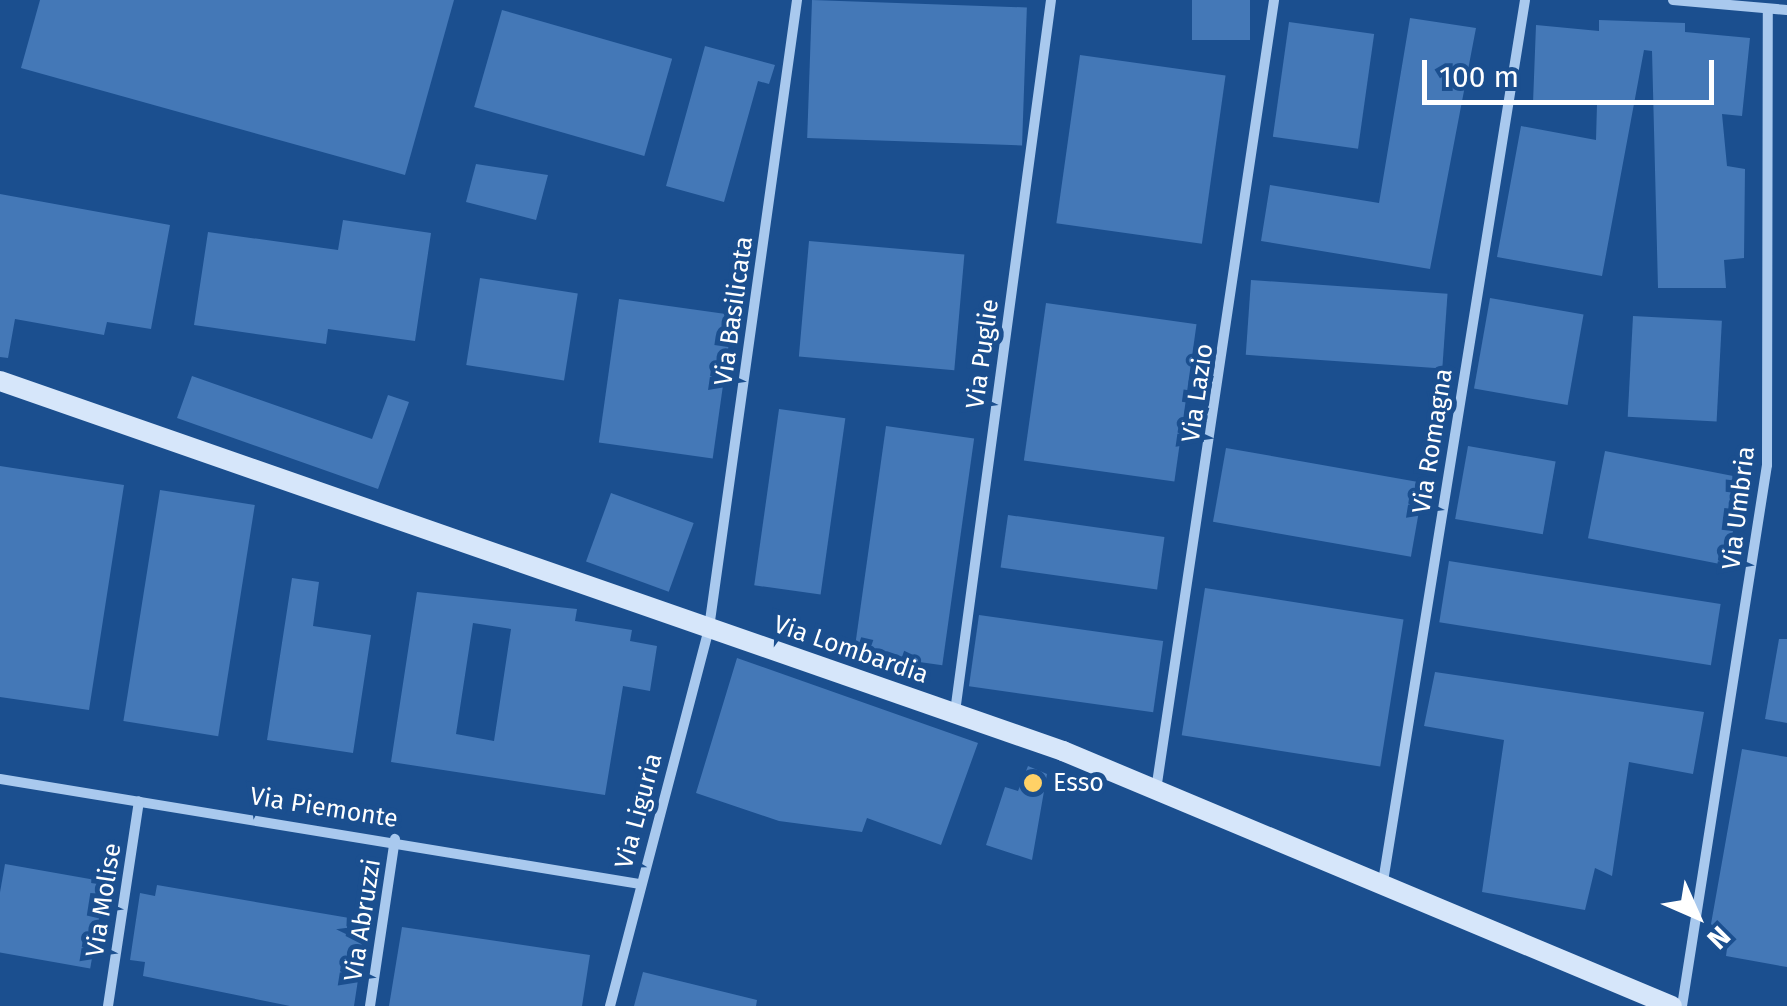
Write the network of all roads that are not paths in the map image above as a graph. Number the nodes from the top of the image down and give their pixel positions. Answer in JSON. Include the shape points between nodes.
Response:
{"nodes":[{"id":1,"x":796,"y":0,"type":"edge"},
{"id":2,"x":1052,"y":0,"type":"edge"},
{"id":3,"x":1274,"y":0,"type":"edge"},
{"id":4,"x":1525,"y":0,"type":"edge"},
{"id":5,"x":1673,"y":0,"type":"edge"},
{"id":6,"x":1768,"y":9,"type":"junction"},
{"id":7,"x":1787,"y":10,"type":"edge"},
{"id":8,"x":1772,"y":331,"type":"junction"},
{"id":9,"x":1787,"y":333,"type":"edge"},
{"id":10,"x":0,"y":381,"type":"edge"},
{"id":11,"x":709,"y":628,"type":"junction"},
{"id":12,"x":955,"y":712,"type":"junction"},
{"id":13,"x":0,"y":779,"type":"edge"},
{"id":14,"x":1156,"y":791,"type":"junction"},
{"id":15,"x":140,"y":801,"type":"junction"},
{"id":16,"x":396,"y":839,"type":"junction"},
{"id":17,"x":640,"y":884,"type":"junction"},
{"id":18,"x":1382,"y":889,"type":"junction"},
{"id":19,"x":108,"y":1006,"type":"edge"},
{"id":20,"x":370,"y":1006,"type":"edge"},
{"id":21,"x":610,"y":1006,"type":"edge"},
{"id":22,"x":1672,"y":1006,"type":"edge"},
{"id":23,"x":1682,"y":1006,"type":"edge"}],
"edges":[{"from":1,"to":11,"type":"street","name":"Via Basilicata"},
{"from":2,"to":12,"type":"street","name":"Via Puglie"},
{"from":3,"to":14,"type":"street","name":"Via Lazio"},
{"from":4,"to":18,"type":"street","name":"Via Romagna"},
{"from":5,"to":6,"type":"street"},
{"from":6,"to":7,"type":"street"},
{"from":6,"to":8,"type":"street","name":"Via Umbria"},
{"from":8,"to":9,"type":"street"},
{"from":8,"to":23,"type":"street","name":"Via Umbria","via":[[1762,514]]},
{"from":10,"to":11,"type":"street","name":"Via Lombardia"},
{"from":11,"to":12,"type":"street","name":"Via Lombardia"},
{"from":11,"to":17,"type":"street","name":"Via Liguria"},
{"from":12,"to":14,"type":"street","name":"Via Lombardia"},
{"from":13,"to":15,"type":"street","name":"Via Piemonte"},
{"from":14,"to":18,"type":"street","name":"Via Lombardia"},
{"from":15,"to":16,"type":"street","name":"Via Piemonte"},
{"from":15,"to":19,"type":"street","name":"Via Molise"},
{"from":16,"to":17,"type":"street","name":"Via Piemonte"},
{"from":16,"to":20,"type":"street","name":"Via Abruzzi"},
{"from":17,"to":21,"type":"street","name":"Via Liguria"},
{"from":18,"to":22,"type":"street","name":"Via Lombardia"}]}
